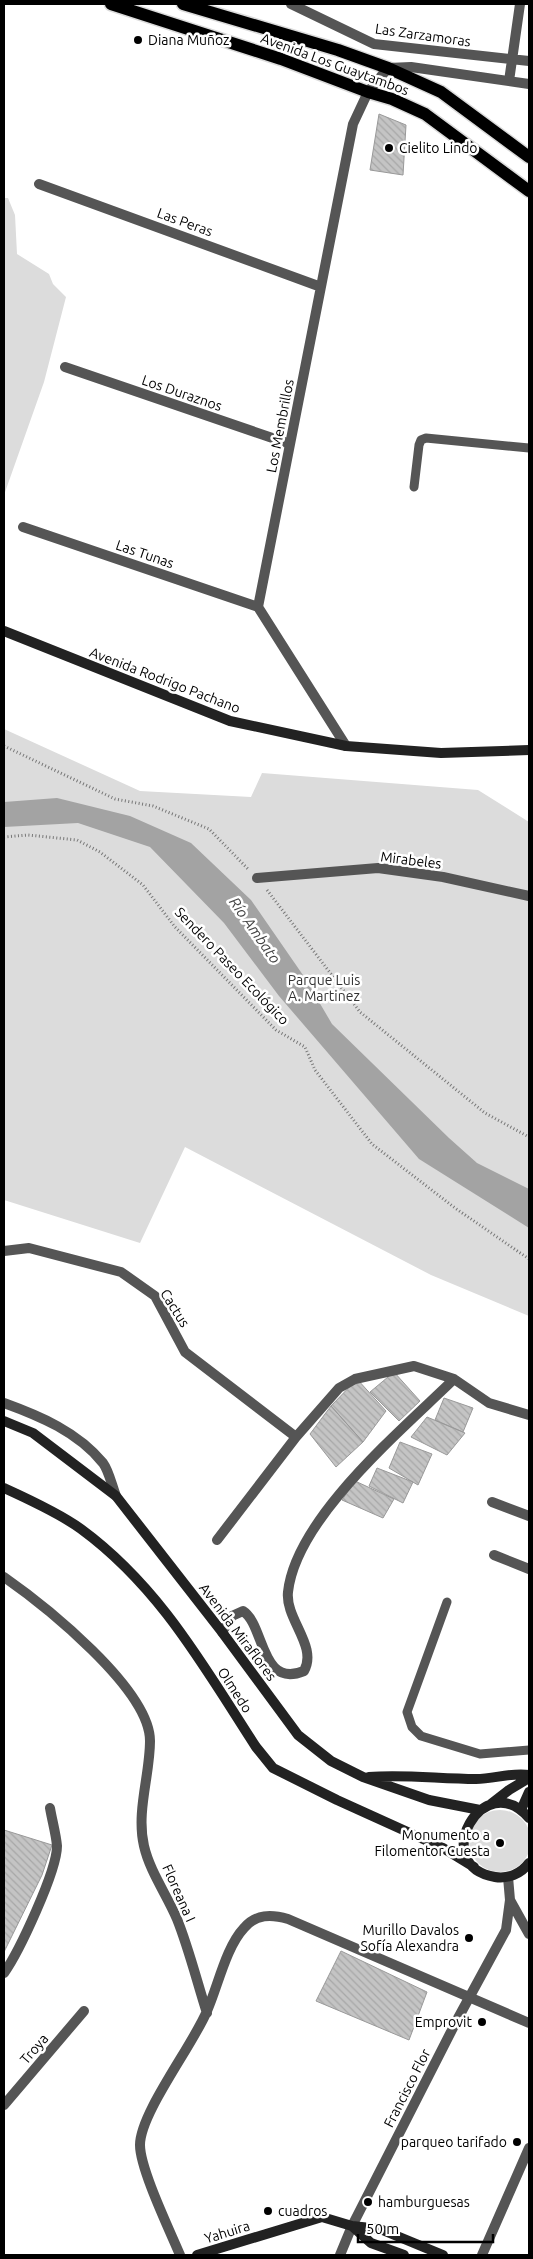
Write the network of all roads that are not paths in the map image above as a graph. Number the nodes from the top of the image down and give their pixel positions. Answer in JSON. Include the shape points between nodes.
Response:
{"nodes":[{"id":1,"x":183,"y":4,"type":"edge"},
{"id":2,"x":291,"y":4,"type":"edge"},
{"id":3,"x":520,"y":4,"type":"edge"},
{"id":4,"x":116,"y":5,"type":"edge"},
{"id":5,"x":513,"y":61,"type":"junction"},
{"id":6,"x":529,"y":62,"type":"edge"},
{"id":7,"x":388,"y":68,"type":"junction"},
{"id":8,"x":509,"y":81,"type":"junction"},
{"id":9,"x":529,"y":84,"type":"edge"},
{"id":10,"x":368,"y":92,"type":"junction"},
{"id":11,"x":529,"y":157,"type":"edge"},
{"id":12,"x":39,"y":184,"type":"dead end"},
{"id":13,"x":529,"y":191,"type":"edge"},
{"id":14,"x":321,"y":287,"type":"junction"},
{"id":15,"x":65,"y":367,"type":"dead end"},
{"id":16,"x":290,"y":444,"type":"junction"},
{"id":17,"x":529,"y":448,"type":"edge"},
{"id":18,"x":414,"y":487,"type":"dead end"},
{"id":19,"x":23,"y":526,"type":"dead end"},
{"id":20,"x":258,"y":607,"type":"junction"},
{"id":21,"x":4,"y":631,"type":"edge"},
{"id":22,"x":346,"y":746,"type":"junction"},
{"id":23,"x":529,"y":750,"type":"edge"},
{"id":24,"x":257,"y":878,"type":"road end"},
{"id":25,"x":529,"y":896,"type":"edge"},
{"id":26,"x":4,"y":1251,"type":"edge"},
{"id":27,"x":454,"y":1380,"type":"junction"},
{"id":28,"x":4,"y":1403,"type":"edge"},
{"id":29,"x":529,"y":1415,"type":"edge"},
{"id":30,"x":4,"y":1421,"type":"edge"},
{"id":31,"x":296,"y":1437,"type":"junction"},
{"id":32,"x":4,"y":1488,"type":"edge"},
{"id":33,"x":116,"y":1496,"type":"junction"},
{"id":34,"x":492,"y":1502,"type":"dead end"},
{"id":35,"x":529,"y":1516,"type":"edge"},
{"id":36,"x":217,"y":1540,"type":"dead end"},
{"id":37,"x":494,"y":1555,"type":"dead end"},
{"id":38,"x":529,"y":1569,"type":"edge"},
{"id":39,"x":4,"y":1576,"type":"edge"},
{"id":40,"x":447,"y":1602,"type":"dead end"},
{"id":41,"x":222,"y":1632,"type":"junction"},
{"id":42,"x":529,"y":1750,"type":"edge"},
{"id":43,"x":363,"y":1777,"type":"junction"},
{"id":44,"x":529,"y":1777,"type":"edge"},
{"id":45,"x":529,"y":1792,"type":"edge"},
{"id":46,"x":485,"y":1807,"type":"junction"},
{"id":47,"x":50,"y":1808,"type":"dead end"},
{"id":48,"x":526,"y":1814,"type":"edge"},
{"id":49,"x":529,"y":1864,"type":"edge"},
{"id":50,"x":474,"y":1867,"type":"junction"},
{"id":51,"x":508,"y":1877,"type":"junction"},
{"id":52,"x":510,"y":1900,"type":"junction"},
{"id":53,"x":529,"y":1934,"type":"edge"},
{"id":54,"x":4,"y":1973,"type":"edge"},
{"id":55,"x":469,"y":1998,"type":"junction"},
{"id":56,"x":84,"y":2011,"type":"dead end"},
{"id":57,"x":207,"y":2013,"type":"junction"},
{"id":58,"x":529,"y":2024,"type":"edge"},
{"id":59,"x":4,"y":2105,"type":"edge"},
{"id":60,"x":529,"y":2148,"type":"edge"},
{"id":61,"x":352,"y":2226,"type":"junction"},
{"id":62,"x":180,"y":2255,"type":"edge"},
{"id":63,"x":197,"y":2255,"type":"edge"},
{"id":64,"x":340,"y":2255,"type":"edge"},
{"id":65,"x":404,"y":2255,"type":"edge"},
{"id":66,"x":443,"y":2255,"type":"edge"},
{"id":67,"x":482,"y":2255,"type":"edge"}],
"edges":[{"from":1,"to":7,"type":"main road","name":"Avenida Los Guaytambos"},
{"from":2,"to":5,"type":"street","name":"Las Zarzamoras","via":[[374,44]]},
{"from":3,"to":5,"type":"street"},
{"from":4,"to":10,"type":"main road","name":"Avenida Los Guaytambos","via":[[281,59]]},
{"from":5,"to":6,"type":"street","name":"Las Zarzamoras"},
{"from":5,"to":8,"type":"street"},
{"from":7,"to":8,"type":"street","via":[[411,67]]},
{"from":7,"to":10,"type":"street","name":"Los Membrillos"},
{"from":7,"to":11,"type":"main road","name":"Avenida Los Guaytambos","via":[[441,92]]},
{"from":8,"to":9,"type":"street"},
{"from":10,"to":13,"type":"main road","name":"Avenida Los Guaytambos","via":[[425,114]]},
{"from":10,"to":14,"type":"street","name":"Los Membrillos","via":[[353,124]]},
{"from":12,"to":14,"type":"street","name":"Las Peras"},
{"from":14,"to":16,"type":"street","name":"Los Membrillos"},
{"from":15,"to":16,"type":"street","name":"Los Duraznos"},
{"from":16,"to":20,"type":"street","name":"Los Membrillos"},
{"from":17,"to":18,"type":"lane","via":[[426,438],[419,445]]},
{"from":19,"to":20,"type":"street","name":"Las Tunas"},
{"from":20,"to":22,"type":"street"},
{"from":21,"to":22,"type":"main road","name":"Avenida Rodrigo Pachano","via":[[230,721]]},
{"from":22,"to":23,"type":"main road","name":"Avenida Rodrigo Pachano","via":[[441,753]]},
{"from":24,"to":25,"type":"street","name":"Mirabeles","via":[[378,868]]},
{"from":26,"to":31,"type":"street","name":"Cactus","via":[[29,1248],[121,1272],[155,1296],[185,1352]]},
{"from":27,"to":29,"type":"street","via":[[489,1403]]},
{"from":27,"to":31,"type":"street","via":[[414,1366],[355,1379],[338,1388]]},
{"from":27,"to":41,"type":"street","via":[[339,1495],[299,1551],[288,1592],[288,1608],[307,1652],[308,1664],[304,1671],[285,1674],[275,1668],[262,1649],[251,1616],[243,1611],[232,1616]]},
{"from":28,"to":33,"type":"street","via":[[68,1432],[104,1464]]},
{"from":30,"to":33,"type":"main road","name":"Avenida Miraflores","via":[[33,1433]]},
{"from":31,"to":36,"type":"street"},
{"from":32,"to":50,"type":"main road","name":"Olmedo","via":[[80,1528],[132,1572],[164,1609],[273,1768],[443,1848]]},
{"from":33,"to":41,"type":"main road","name":"Avenida Miraflores"},
{"from":34,"to":35,"type":"street"},
{"from":37,"to":38,"type":"street"},
{"from":39,"to":57,"type":"street","name":"Floreana I","via":[[51,1612],[110,1667],[128,1690],[141,1715],[150,1740],[141,1828],[144,1845],[178,1921]]},
{"from":40,"to":42,"type":"lane","via":[[407,1712],[412,1727],[421,1736],[480,1754]]},
{"from":41,"to":43,"type":"main road","name":"Avenida Miraflores","via":[[298,1736],[331,1761]]},
{"from":43,"to":44,"type":"main road","via":[[477,1779],[515,1774]]},
{"from":43,"to":46,"type":"main road","name":"Avenida Miraflores","via":[[429,1800]]},
{"from":44,"to":46,"type":"main road"},
{"from":45,"to":48,"type":"main road"},
{"from":46,"to":48,"type":"main road","name":"Avenida Miraflores","via":[[506,1804]]},
{"from":46,"to":50,"type":"main road","via":[[472,1817],[463,1837],[464,1848]]},
{"from":47,"to":54,"type":"street","via":[[57,1847],[49,1876],[14,1960]]},
{"from":49,"to":51,"type":"main road"},
{"from":50,"to":51,"type":"main road","name":"Olmedo","via":[[490,1876]]},
{"from":51,"to":52,"type":"street","name":"Francisco Flor"},
{"from":52,"to":53,"type":"street"},
{"from":52,"to":55,"type":"street","name":"Francisco Flor","via":[[506,1930]]},
{"from":55,"to":57,"type":"street","via":[[288,1919],[264,1915],[250,1922],[238,1936]]},
{"from":55,"to":58,"type":"street"},
{"from":55,"to":61,"type":"street","name":"Francisco Flor"},
{"from":56,"to":59,"type":"street","name":"Troya"},
{"from":57,"to":62,"type":"street","via":[[140,2140],[143,2164]]},
{"from":60,"to":67,"type":"street"},
{"from":61,"to":63,"type":"main road","name":"Yahuira","via":[[322,2217]]},
{"from":61,"to":64,"type":"street","name":"Francisco Flor"},
{"from":61,"to":65,"type":"main road","via":[[371,2243]]},
{"from":61,"to":66,"type":"main road","via":[[380,2229]]}]}
